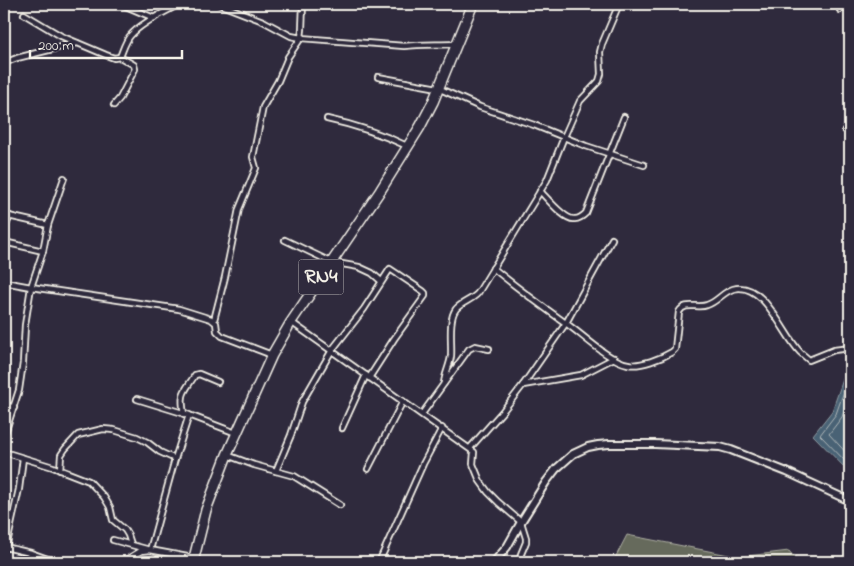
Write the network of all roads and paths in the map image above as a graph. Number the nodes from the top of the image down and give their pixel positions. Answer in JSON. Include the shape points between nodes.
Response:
{"nodes":[{"id":1,"x":121,"y":4,"type":"edge"},
{"id":2,"x":179,"y":4,"type":"edge"},
{"id":3,"x":219,"y":4,"type":"edge"},
{"id":4,"x":303,"y":4,"type":"edge"},
{"id":5,"x":473,"y":4,"type":"edge"},
{"id":6,"x":620,"y":4,"type":"edge"},
{"id":7,"x":846,"y":4,"type":"edge"},
{"id":8,"x":840,"y":10,"type":"dead end"},
{"id":9,"x":24,"y":14,"type":"dead end"},
{"id":10,"x":154,"y":18,"type":"junction"},
{"id":11,"x":301,"y":38,"type":"junction"},
{"id":12,"x":77,"y":43,"type":"junction"},
{"id":13,"x":456,"y":44,"type":"junction"},
{"id":14,"x":120,"y":57,"type":"junction"},
{"id":15,"x":4,"y":63,"type":"edge"},
{"id":16,"x":378,"y":77,"type":"dead end"},
{"id":17,"x":438,"y":88,"type":"junction"},
{"id":18,"x":114,"y":105,"type":"dead end"},
{"id":19,"x":624,"y":117,"type":"dead end"},
{"id":20,"x":328,"y":119,"type":"dead end"},
{"id":21,"x":850,"y":124,"type":"edge"},
{"id":22,"x":845,"y":130,"type":"dead end"},
{"id":23,"x":564,"y":137,"type":"junction"},
{"id":24,"x":408,"y":147,"type":"junction"},
{"id":25,"x":611,"y":154,"type":"junction"},
{"id":26,"x":644,"y":165,"type":"dead end"},
{"id":27,"x":64,"y":178,"type":"dead end"},
{"id":28,"x":540,"y":191,"type":"junction"},
{"id":29,"x":4,"y":215,"type":"edge"},
{"id":30,"x":10,"y":216,"type":"junction"},
{"id":31,"x":48,"y":225,"type":"junction"},
{"id":32,"x":4,"y":229,"type":"edge"},
{"id":33,"x":612,"y":239,"type":"dead end"},
{"id":34,"x":285,"y":240,"type":"dead end"},
{"id":35,"x":4,"y":242,"type":"edge"},
{"id":36,"x":43,"y":251,"type":"junction"},
{"id":37,"x":331,"y":262,"type":"junction"},
{"id":38,"x":493,"y":268,"type":"junction"},
{"id":39,"x":381,"y":281,"type":"junction"},
{"id":40,"x":4,"y":282,"type":"edge"},
{"id":41,"x":31,"y":287,"type":"junction"},
{"id":42,"x":214,"y":320,"type":"junction"},
{"id":43,"x":291,"y":322,"type":"junction"},
{"id":44,"x":566,"y":323,"type":"junction"},
{"id":45,"x":850,"y":348,"type":"edge"},
{"id":46,"x":488,"y":349,"type":"dead end"},
{"id":47,"x":332,"y":350,"type":"junction"},
{"id":48,"x":272,"y":355,"type":"junction"},
{"id":49,"x":614,"y":358,"type":"junction"},
{"id":50,"x":368,"y":377,"type":"junction"},
{"id":51,"x":218,"y":382,"type":"dead end"},
{"id":52,"x":444,"y":383,"type":"junction"},
{"id":53,"x":523,"y":385,"type":"junction"},
{"id":54,"x":137,"y":399,"type":"dead end"},
{"id":55,"x":403,"y":401,"type":"junction"},
{"id":56,"x":4,"y":404,"type":"edge"},
{"id":57,"x":14,"y":408,"type":"junction"},
{"id":58,"x":422,"y":414,"type":"junction"},
{"id":59,"x":187,"y":415,"type":"junction"},
{"id":60,"x":342,"y":428,"type":"dead end"},
{"id":61,"x":442,"y":428,"type":"junction"},
{"id":62,"x":236,"y":433,"type":"junction"},
{"id":63,"x":4,"y":436,"type":"edge"},
{"id":64,"x":470,"y":448,"type":"junction"},
{"id":65,"x":4,"y":452,"type":"edge"},
{"id":66,"x":227,"y":455,"type":"junction"},
{"id":67,"x":23,"y":458,"type":"junction"},
{"id":68,"x":175,"y":460,"type":"junction"},
{"id":69,"x":368,"y":469,"type":"dead end"},
{"id":70,"x":60,"y":470,"type":"junction"},
{"id":71,"x":276,"y":471,"type":"junction"},
{"id":72,"x":850,"y":501,"type":"edge"},
{"id":73,"x":340,"y":505,"type":"dead end"},
{"id":74,"x":521,"y":522,"type":"junction"},
{"id":75,"x":113,"y":540,"type":"dead end"},
{"id":76,"x":131,"y":544,"type":"junction"},
{"id":77,"x":5,"y":547,"type":"edge"},
{"id":78,"x":150,"y":550,"type":"junction"},
{"id":79,"x":194,"y":560,"type":"edge"},
{"id":80,"x":380,"y":560,"type":"dead end"},
{"id":81,"x":56,"y":562,"type":"edge"},
{"id":82,"x":123,"y":562,"type":"edge"},
{"id":83,"x":494,"y":562,"type":"edge"},
{"id":84,"x":520,"y":562,"type":"edge"}],
"edges":[{"from":1,"to":10,"type":"street"},
{"from":2,"to":10,"type":"street"},
{"from":3,"to":11,"type":"street"},
{"from":4,"to":11,"type":"street"},
{"from":5,"to":13,"type":"highway","number":"RN4"},
{"from":6,"to":23,"type":"street","via":[[602,44],[599,81],[580,101]]},
{"from":7,"to":8,"type":"street"},
{"from":9,"to":12,"type":"street"},
{"from":10,"to":14,"type":"street","via":[[135,31],[124,45]]},
{"from":11,"to":13,"type":"street","via":[[404,46]]},
{"from":11,"to":42,"type":"street","via":[[263,107],[254,157],[256,168],[240,209]]},
{"from":12,"to":14,"type":"street","via":[[114,58]]},
{"from":12,"to":15,"type":"street"},
{"from":13,"to":17,"type":"highway","number":"RN4"},
{"from":14,"to":18,"type":"street","via":[[135,69]]},
{"from":16,"to":17,"type":"street"},
{"from":17,"to":23,"type":"street"},
{"from":17,"to":24,"type":"highway","number":"RN4"},
{"from":19,"to":25,"type":"street"},
{"from":20,"to":24,"type":"street","via":[[350,124]]},
{"from":21,"to":22,"type":"street"},
{"from":23,"to":25,"type":"street"},
{"from":23,"to":28,"type":"street"},
{"from":24,"to":37,"type":"highway","number":"RN4"},
{"from":25,"to":26,"type":"street"},
{"from":25,"to":28,"type":"street","via":[[586,213],[577,219],[572,220],[562,213]]},
{"from":27,"to":31,"type":"street"},
{"from":28,"to":38,"type":"street"},
{"from":29,"to":30,"type":"street"},
{"from":30,"to":31,"type":"street"},
{"from":30,"to":32,"type":"street"},
{"from":31,"to":36,"type":"street"},
{"from":33,"to":44,"type":"street"},
{"from":34,"to":37,"type":"street"},
{"from":35,"to":36,"type":"street"},
{"from":36,"to":41,"type":"street"},
{"from":37,"to":39,"type":"street","via":[[359,267]]},
{"from":37,"to":43,"type":"highway","number":"RN4"},
{"from":38,"to":44,"type":"street"},
{"from":38,"to":52,"type":"street","via":[[474,297],[454,311],[450,362]]},
{"from":39,"to":47,"type":"street"},
{"from":39,"to":50,"type":"street","via":[[390,269],[423,291],[425,296]]},
{"from":40,"to":41,"type":"street"},
{"from":41,"to":42,"type":"street","via":[[179,309]]},
{"from":41,"to":57,"type":"street","via":[[24,325],[23,363]]},
{"from":42,"to":48,"type":"street","via":[[222,336]]},
{"from":43,"to":47,"type":"street"},
{"from":43,"to":48,"type":"highway","number":"RN4"},
{"from":44,"to":49,"type":"street"},
{"from":44,"to":53,"type":"street"},
{"from":45,"to":49,"type":"street","via":[[834,350],[809,360],[764,300],[738,288],[706,306],[681,308],[675,349],[670,354],[633,365]]},
{"from":46,"to":52,"type":"street","via":[[472,347]]},
{"from":47,"to":50,"type":"street"},
{"from":47,"to":71,"type":"street","via":[[302,402]]},
{"from":48,"to":62,"type":"highway","number":"RN4"},
{"from":49,"to":53,"type":"street","via":[[581,375]]},
{"from":50,"to":55,"type":"street"},
{"from":50,"to":60,"type":"street"},
{"from":51,"to":59,"type":"street","via":[[195,375],[182,397]]},
{"from":52,"to":58,"type":"street"},
{"from":53,"to":64,"type":"street"},
{"from":54,"to":59,"type":"street"},
{"from":55,"to":58,"type":"street"},
{"from":55,"to":69,"type":"street"},
{"from":56,"to":57,"type":"street"},
{"from":57,"to":63,"type":"street"},
{"from":58,"to":61,"type":"street"},
{"from":59,"to":62,"type":"street"},
{"from":59,"to":68,"type":"street"},
{"from":61,"to":64,"type":"street"},
{"from":61,"to":80,"type":"street"},
{"from":62,"to":66,"type":"highway","number":"RN4"},
{"from":64,"to":74,"type":"street","via":[[475,453],[473,464],[488,492]]},
{"from":65,"to":67,"type":"street"},
{"from":66,"to":71,"type":"street"},
{"from":66,"to":79,"type":"highway","number":"RN4","via":[[206,510]]},
{"from":67,"to":70,"type":"street"},
{"from":67,"to":77,"type":"street"},
{"from":68,"to":70,"type":"street","via":[[137,437],[103,429],[78,435],[70,442],[61,455]]},
{"from":68,"to":78,"type":"street"},
{"from":70,"to":76,"type":"street","via":[[95,486],[110,507],[113,520],[125,530]]},
{"from":71,"to":73,"type":"street","via":[[294,476]]},
{"from":72,"to":74,"type":"street","via":[[787,472],[720,447],[608,444],[580,451],[562,464],[546,482]]},
{"from":74,"to":83,"type":"street","via":[[507,548]]},
{"from":74,"to":84,"type":"street","via":[[526,542]]},
{"from":75,"to":76,"type":"street"},
{"from":76,"to":78,"type":"street"},
{"from":77,"to":81,"type":"street"},
{"from":78,"to":79,"type":"street"},
{"from":78,"to":82,"type":"street","via":[[141,551]]}]}
